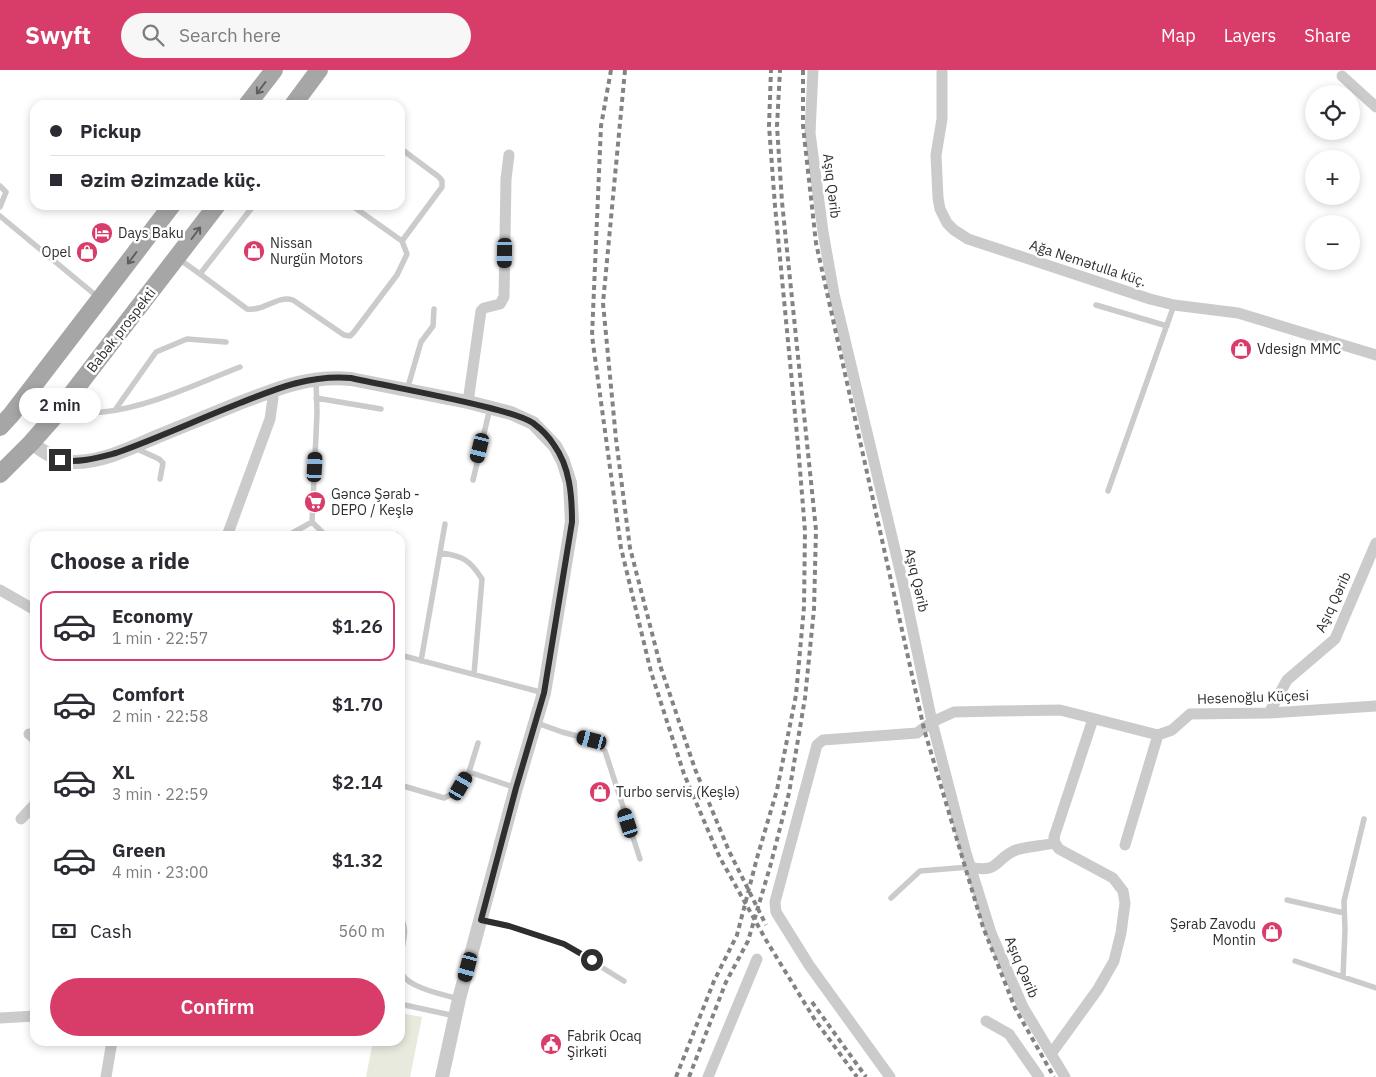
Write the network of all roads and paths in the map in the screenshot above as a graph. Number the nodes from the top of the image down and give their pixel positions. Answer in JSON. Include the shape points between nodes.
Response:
{"nodes":[{"id":1,"x":274,"y":70,"type":"edge"},
{"id":2,"x":319,"y":70,"type":"edge"},
{"id":3,"x":813,"y":70,"type":"edge"},
{"id":4,"x":942,"y":70,"type":"edge"},
{"id":5,"x":1342,"y":76,"type":"dead end"},
{"id":6,"x":252,"y":100,"type":"edge"},
{"id":7,"x":297,"y":100,"type":"edge"},
{"id":8,"x":1376,"y":107,"type":"edge"},
{"id":9,"x":405,"y":152,"type":"edge"},
{"id":10,"x":509,"y":155,"type":"dead end"},
{"id":11,"x":0,"y":186,"type":"edge"},
{"id":12,"x":0,"y":207,"type":"edge"},
{"id":13,"x":168,"y":210,"type":"edge"},
{"id":14,"x":213,"y":210,"type":"edge"},
{"id":15,"x":250,"y":210,"type":"edge"},
{"id":16,"x":358,"y":210,"type":"edge"},
{"id":17,"x":0,"y":216,"type":"edge"},
{"id":18,"x":402,"y":241,"type":"junction"},
{"id":19,"x":177,"y":258,"type":"junction"},
{"id":20,"x":200,"y":274,"type":"junction"},
{"id":21,"x":101,"y":300,"type":"junction"},
{"id":22,"x":1096,"y":305,"type":"dead end"},
{"id":23,"x":1174,"y":305,"type":"junction"},
{"id":24,"x":434,"y":309,"type":"dead end"},
{"id":25,"x":1167,"y":326,"type":"junction"},
{"id":26,"x":226,"y":342,"type":"dead end"},
{"id":27,"x":1376,"y":355,"type":"edge"},
{"id":28,"x":240,"y":367,"type":"dead end"},
{"id":29,"x":316,"y":378,"type":"junction"},
{"id":30,"x":272,"y":390,"type":"junction"},
{"id":31,"x":407,"y":390,"type":"junction"},
{"id":32,"x":316,"y":398,"type":"junction"},
{"id":33,"x":468,"y":402,"type":"junction"},
{"id":34,"x":62,"y":407,"type":"junction"},
{"id":35,"x":490,"y":408,"type":"junction"},
{"id":36,"x":381,"y":409,"type":"dead end"},
{"id":37,"x":114,"y":410,"type":"junction"},
{"id":38,"x":0,"y":427,"type":"edge"},
{"id":39,"x":32,"y":443,"type":"junction"},
{"id":40,"x":133,"y":447,"type":"junction"},
{"id":41,"x":0,"y":474,"type":"edge"},
{"id":42,"x":160,"y":479,"type":"dead end"},
{"id":43,"x":473,"y":480,"type":"dead end"},
{"id":44,"x":1108,"y":491,"type":"dead end"},
{"id":45,"x":312,"y":522,"type":"junction"},
{"id":46,"x":446,"y":524,"type":"dead end"},
{"id":47,"x":229,"y":531,"type":"edge"},
{"id":48,"x":296,"y":531,"type":"edge"},
{"id":49,"x":321,"y":531,"type":"edge"},
{"id":50,"x":1376,"y":543,"type":"edge"},
{"id":51,"x":441,"y":553,"type":"junction"},
{"id":52,"x":0,"y":590,"type":"edge"},
{"id":53,"x":30,"y":607,"type":"edge"},
{"id":54,"x":405,"y":656,"type":"edge"},
{"id":55,"x":422,"y":661,"type":"junction"},
{"id":56,"x":474,"y":674,"type":"junction"},
{"id":57,"x":544,"y":693,"type":"junction"},
{"id":58,"x":1376,"y":706,"type":"edge"},
{"id":59,"x":1269,"y":713,"type":"junction"},
{"id":60,"x":1093,"y":719,"type":"junction"},
{"id":61,"x":932,"y":722,"type":"junction"},
{"id":62,"x":537,"y":723,"type":"junction"},
{"id":63,"x":1158,"y":735,"type":"junction"},
{"id":64,"x":478,"y":743,"type":"dead end"},
{"id":65,"x":469,"y":772,"type":"junction"},
{"id":66,"x":405,"y":786,"type":"edge"},
{"id":67,"x":516,"y":788,"type":"junction"},
{"id":68,"x":30,"y":809,"type":"edge"},
{"id":69,"x":21,"y":819,"type":"dead end"},
{"id":70,"x":1364,"y":819,"type":"dead end"},
{"id":71,"x":1055,"y":843,"type":"junction"},
{"id":72,"x":1125,"y":845,"type":"dead end"},
{"id":73,"x":640,"y":859,"type":"dead end"},
{"id":74,"x":970,"y":867,"type":"junction"},
{"id":75,"x":891,"y":898,"type":"dead end"},
{"id":76,"x":1287,"y":900,"type":"dead end"},
{"id":77,"x":1344,"y":913,"type":"junction"},
{"id":78,"x":481,"y":920,"type":"junction"},
{"id":79,"x":757,"y":960,"type":"dead end"},
{"id":80,"x":1295,"y":961,"type":"dead end"},
{"id":81,"x":1343,"y":977,"type":"junction"},
{"id":82,"x":405,"y":978,"type":"edge"},
{"id":83,"x":624,"y":981,"type":"dead end"},
{"id":84,"x":1376,"y":988,"type":"edge"},
{"id":85,"x":459,"y":999,"type":"junction"},
{"id":86,"x":405,"y":1005,"type":"edge"},
{"id":87,"x":30,"y":1016,"type":"edge"},
{"id":88,"x":455,"y":1016,"type":"junction"},
{"id":89,"x":0,"y":1018,"type":"edge"},
{"id":90,"x":986,"y":1020,"type":"dead end"},
{"id":91,"x":111,"y":1046,"type":"edge"},
{"id":92,"x":1051,"y":1054,"type":"junction"},
{"id":93,"x":106,"y":1077,"type":"edge"},
{"id":94,"x":442,"y":1077,"type":"edge"},
{"id":95,"x":708,"y":1077,"type":"edge"},
{"id":96,"x":890,"y":1077,"type":"edge"},
{"id":97,"x":1039,"y":1077,"type":"edge"},
{"id":98,"x":1065,"y":1077,"type":"edge"}],
"edges":[{"from":1,"to":6,"type":"main road","one_way":true},
{"from":2,"to":7,"type":"main road"},
{"from":3,"to":61,"type":"street","name":"Aşıq Qərib","via":[[810,133],[834,294],[902,579]]},
{"from":4,"to":23,"type":"street","name":"Ağa Nemətulla küç.","via":[[942,119],[936,155],[938,198],[947,223],[968,238]]},
{"from":5,"to":8,"type":"street"},
{"from":9,"to":18,"type":"lane","via":[[439,177],[442,187]]},
{"from":10,"to":33,"type":"street","via":[[504,297],[500,304],[480,311]]},
{"from":11,"to":12,"type":"lane","via":[[6,192]]},
{"from":13,"to":21,"type":"main road","one_way":true},
{"from":19,"to":14,"type":"main road","name":"Babək prospekti","one_way":true},
{"from":15,"to":20,"type":"lane"},
{"from":16,"to":18,"type":"lane"},
{"from":17,"to":21,"type":"lane"},
{"from":18,"to":20,"type":"lane","via":[[407,254],[404,262],[350,336],[288,298],[254,310],[247,309]]},
{"from":19,"to":20,"type":"lane"},
{"from":19,"to":34,"type":"main road","name":"Babək prospekti"},
{"from":21,"to":38,"type":"main road"},
{"from":22,"to":25,"type":"lane"},
{"from":23,"to":25,"type":"lane"},
{"from":23,"to":27,"type":"street","name":"Ağa Nemətulla küç.","via":[[1238,313]]},
{"from":24,"to":31,"type":"lane","via":[[433,326],[421,342]]},
{"from":25,"to":44,"type":"lane"},
{"from":26,"to":37,"type":"lane","via":[[187,339],[160,350]]},
{"from":28,"to":37,"type":"lane","via":[[143,404]]},
{"from":29,"to":30,"type":"street"},
{"from":29,"to":31,"type":"street","via":[[351,378]]},
{"from":29,"to":32,"type":"lane"},
{"from":30,"to":40,"type":"street"},
{"from":30,"to":47,"type":"street","via":[[270,419]]},
{"from":31,"to":33,"type":"street"},
{"from":32,"to":36,"type":"lane"},
{"from":32,"to":45,"type":"lane"},
{"from":33,"to":35,"type":"street"},
{"from":34,"to":37,"type":"lane","via":[[101,412]]},
{"from":34,"to":39,"type":"main road","name":"Babək prospekti"},
{"from":35,"to":43,"type":"lane"},
{"from":35,"to":57,"type":"street","via":[[533,423],[545,434],[563,462],[570,484],[572,522]]},
{"from":39,"to":40,"type":"street","via":[[60,460],[72,462]]},
{"from":39,"to":41,"type":"main road","name":"Babək prospekti"},
{"from":40,"to":42,"type":"lane","via":[[163,462]]},
{"from":45,"to":48,"type":"lane"},
{"from":45,"to":49,"type":"lane"},
{"from":46,"to":51,"type":"lane"},
{"from":50,"to":59,"type":"street","name":"Aşıq Qərib","via":[[1335,639],[1288,680]]},
{"from":51,"to":55,"type":"lane"},
{"from":51,"to":56,"type":"lane","via":[[466,559],[482,579]]},
{"from":52,"to":53,"type":"street"},
{"from":54,"to":55,"type":"lane"},
{"from":55,"to":56,"type":"lane"},
{"from":56,"to":57,"type":"lane"},
{"from":57,"to":62,"type":"street"},
{"from":58,"to":59,"type":"street","name":"Hesenoğlu Küçesi"},
{"from":59,"to":63,"type":"street","name":"Hesenoğlu Küçesi","via":[[1190,714],[1172,730]]},
{"from":60,"to":61,"type":"street","via":[[1060,710],[999,710],[954,712]]},
{"from":60,"to":63,"type":"street"},
{"from":60,"to":71,"type":"street","via":[[1054,837]]},
{"from":61,"to":74,"type":"street","name":"Aşıq Qərib"},
{"from":61,"to":96,"type":"street","via":[[917,734],[823,740],[817,745],[775,902],[776,912],[809,965]]},
{"from":62,"to":67,"type":"street"},
{"from":62,"to":73,"type":"lane","via":[[592,740],[605,750]]},
{"from":63,"to":72,"type":"street"},
{"from":64,"to":65,"type":"lane"},
{"from":65,"to":66,"type":"lane","via":[[456,792],[444,798]]},
{"from":65,"to":67,"type":"lane"},
{"from":67,"to":78,"type":"street"},
{"from":68,"to":69,"type":"street"},
{"from":70,"to":77,"type":"lane"},
{"from":71,"to":74,"type":"street","via":[[1014,851],[986,869]]},
{"from":71,"to":92,"type":"street","via":[[1059,849],[1113,878],[1123,890],[1125,903],[1122,933],[1114,961]]},
{"from":74,"to":75,"type":"lane","via":[[920,871]]},
{"from":74,"to":92,"type":"street","name":"Aşıq Qərib","via":[[991,933],[1023,1007]]},
{"from":76,"to":77,"type":"lane"},
{"from":77,"to":81,"type":"lane"},
{"from":78,"to":83,"type":"lane","via":[[564,944]]},
{"from":78,"to":85,"type":"street"},
{"from":79,"to":95,"type":"street"},
{"from":80,"to":81,"type":"lane"},
{"from":81,"to":84,"type":"lane"},
{"from":82,"to":85,"type":"lane","via":[[427,991]]},
{"from":85,"to":88,"type":"street"},
{"from":86,"to":88,"type":"lane"},
{"from":87,"to":89,"type":"street"},
{"from":88,"to":94,"type":"street"},
{"from":90,"to":97,"type":"street","via":[[1009,1034]]},
{"from":91,"to":93,"type":"street"},
{"from":92,"to":98,"type":"street","name":"Aşıq Qərib"}]}
